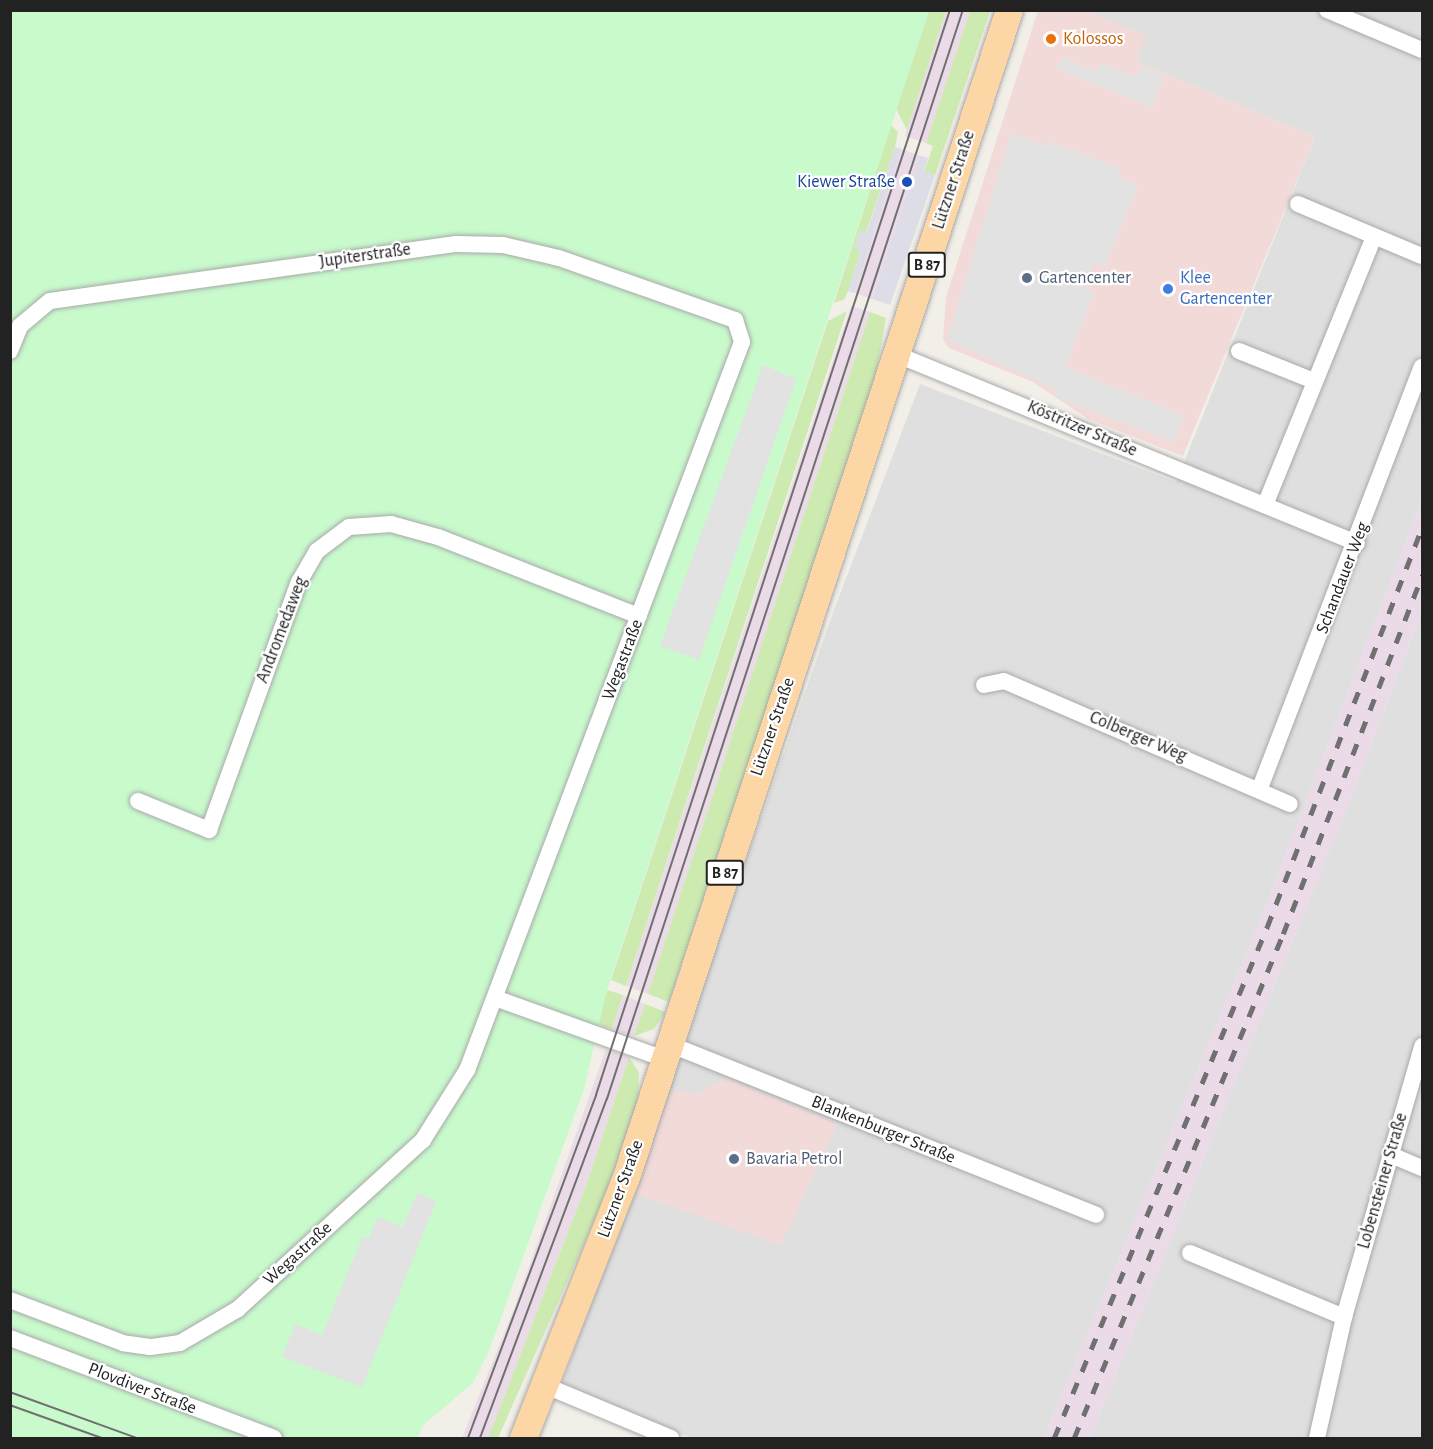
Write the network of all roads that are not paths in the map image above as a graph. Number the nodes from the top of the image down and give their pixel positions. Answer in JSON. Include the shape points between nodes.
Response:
{"nodes":[{"id":1,"x":1009,"y":10,"type":"edge"},
{"id":2,"x":1327,"y":10,"type":"edge"},
{"id":3,"x":1422,"y":50,"type":"edge"},
{"id":4,"x":1298,"y":204,"type":"dead end"},
{"id":5,"x":1374,"y":236,"type":"junction"},
{"id":6,"x":1422,"y":256,"type":"edge"},
{"id":7,"x":735,"y":320,"type":"joint"},
{"id":8,"x":10,"y":351,"type":"edge"},
{"id":9,"x":1239,"y":351,"type":"dead end"},
{"id":10,"x":898,"y":355,"type":"junction"},
{"id":11,"x":1422,"y":367,"type":"edge"},
{"id":12,"x":1314,"y":381,"type":"junction"},
{"id":13,"x":1265,"y":505,"type":"junction"},
{"id":14,"x":1357,"y":543,"type":"junction"},
{"id":15,"x":639,"y":616,"type":"junction"},
{"id":16,"x":984,"y":685,"type":"dead end"},
{"id":17,"x":1260,"y":788,"type":"junction"},
{"id":18,"x":138,"y":801,"type":"dead end"},
{"id":19,"x":1290,"y":804,"type":"dead end"},
{"id":20,"x":495,"y":998,"type":"junction"},
{"id":21,"x":1422,"y":1046,"type":"edge"},
{"id":22,"x":667,"y":1051,"type":"junction"},
{"id":23,"x":1391,"y":1155,"type":"junction"},
{"id":24,"x":1422,"y":1168,"type":"edge"},
{"id":25,"x":1096,"y":1215,"type":"dead end"},
{"id":26,"x":1190,"y":1253,"type":"dead end"},
{"id":27,"x":10,"y":1300,"type":"edge"},
{"id":28,"x":1344,"y":1317,"type":"junction"},
{"id":29,"x":10,"y":1338,"type":"edge"},
{"id":30,"x":544,"y":1385,"type":"junction"},
{"id":31,"x":274,"y":1438,"type":"edge"},
{"id":32,"x":523,"y":1438,"type":"edge"},
{"id":33,"x":671,"y":1438,"type":"edge"},
{"id":34,"x":1317,"y":1438,"type":"edge"}],
"edges":[{"from":1,"to":10,"type":"main road","name":"Lützner Straße","number":"B 87"},
{"from":2,"to":3,"type":"street"},
{"from":4,"to":5,"type":"street"},
{"from":5,"to":6,"type":"street"},
{"from":5,"to":12,"type":"street"},
{"from":7,"to":8,"type":"street","name":"Jupiterstraße","via":[[560,258],[503,245],[456,244],[50,301],[20,326]]},
{"from":7,"to":15,"type":"street","name":"Wegastraße","via":[[742,342]]},
{"from":9,"to":12,"type":"street"},
{"from":10,"to":13,"type":"street","name":"Köstritzer Straße"},
{"from":10,"to":22,"type":"main road","name":"Lützner Straße","number":"B 87"},
{"from":11,"to":14,"type":"street","name":"Schandauer Weg"},
{"from":12,"to":13,"type":"street"},
{"from":13,"to":14,"type":"street","name":"Köstritzer Straße"},
{"from":14,"to":17,"type":"street","name":"Schandauer Weg"},
{"from":15,"to":18,"type":"street","name":"Andromedaweg","via":[[438,537],[391,524],[349,527],[317,551],[299,582],[208,830]]},
{"from":15,"to":20,"type":"street","name":"Wegastraße"},
{"from":16,"to":17,"type":"street","name":"Colberger Weg","via":[[1004,681]]},
{"from":17,"to":19,"type":"street","name":"Colberger Weg"},
{"from":20,"to":22,"type":"street"},
{"from":20,"to":27,"type":"street","name":"Wegastraße","via":[[467,1070],[423,1140],[223,1321],[180,1343],[150,1347],[123,1343]]},
{"from":21,"to":23,"type":"street","name":"Lobensteiner Straße"},
{"from":22,"to":25,"type":"street","name":"Blankenburger Straße"},
{"from":22,"to":30,"type":"main road","name":"Lützner Straße","number":"B 87","via":[[610,1220]]},
{"from":23,"to":24,"type":"street"},
{"from":23,"to":28,"type":"street","name":"Lobensteiner Straße"},
{"from":26,"to":28,"type":"street"},
{"from":28,"to":34,"type":"street","name":"Lobensteiner Straße"},
{"from":29,"to":31,"type":"street","name":"Plovdiver Straße"},
{"from":30,"to":32,"type":"main road","name":"Lützner Straße","number":"B 87"},
{"from":30,"to":33,"type":"street"}]}
